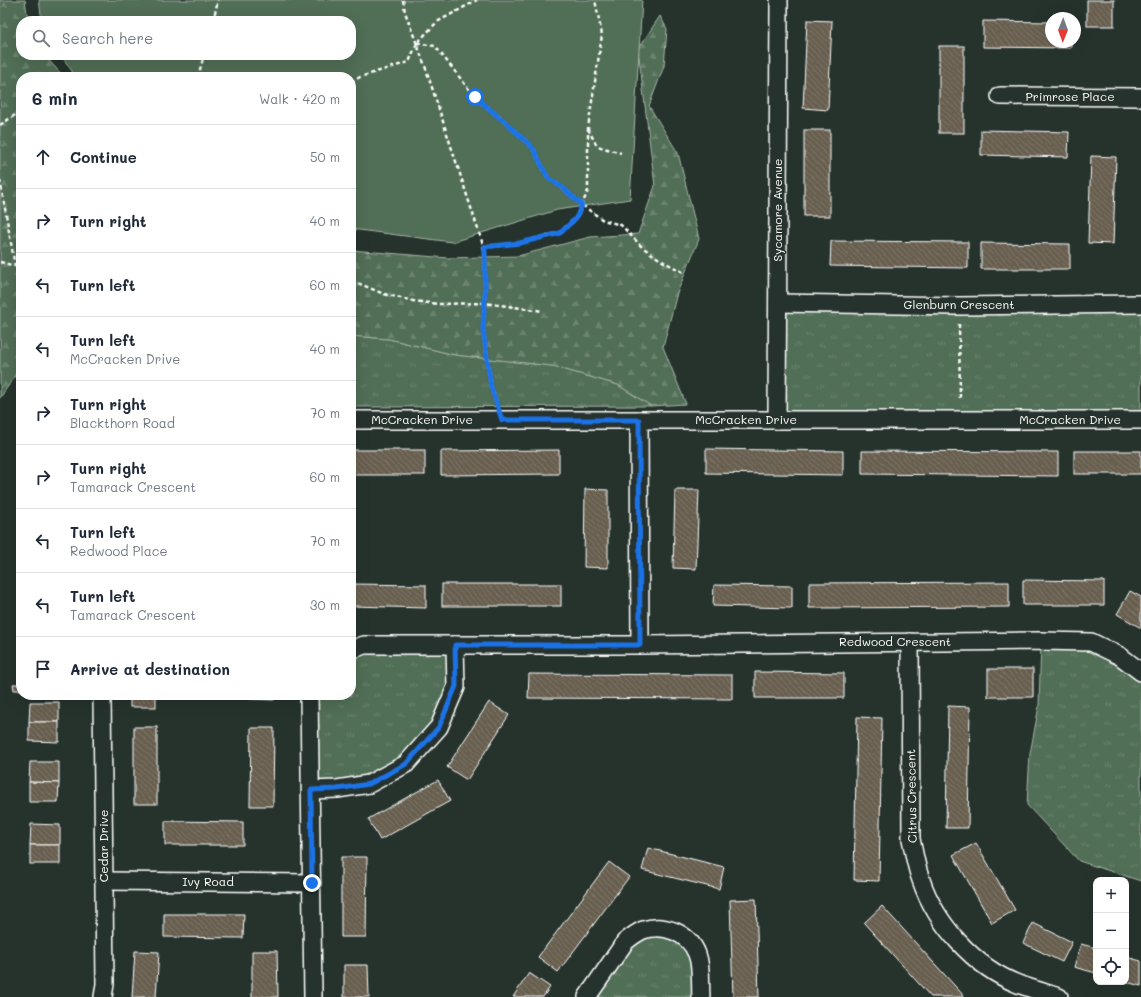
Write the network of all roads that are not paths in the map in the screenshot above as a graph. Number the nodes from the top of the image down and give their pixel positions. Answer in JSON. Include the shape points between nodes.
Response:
{"nodes":[{"id":1,"x":779,"y":0,"type":"edge"},
{"id":2,"x":1000,"y":96,"type":"dead end"},
{"id":3,"x":1141,"y":97,"type":"edge"},
{"id":4,"x":778,"y":303,"type":"junction"},
{"id":5,"x":1141,"y":304,"type":"edge"},
{"id":6,"x":356,"y":420,"type":"edge"},
{"id":7,"x":639,"y":420,"type":"junction"},
{"id":8,"x":777,"y":420,"type":"junction"},
{"id":9,"x":1141,"y":420,"type":"edge"},
{"id":10,"x":910,"y":642,"type":"junction"},
{"id":11,"x":455,"y":645,"type":"junction"},
{"id":12,"x":640,"y":645,"type":"junction"},
{"id":13,"x":356,"y":648,"type":"edge"},
{"id":14,"x":1141,"y":672,"type":"edge"},
{"id":15,"x":102,"y":700,"type":"edge"},
{"id":16,"x":309,"y":700,"type":"edge"},
{"id":17,"x":311,"y":790,"type":"junction"},
{"id":18,"x":104,"y":881,"type":"junction"},
{"id":19,"x":312,"y":883,"type":"junction"},
{"id":20,"x":103,"y":997,"type":"edge"},
{"id":21,"x":313,"y":997,"type":"edge"},
{"id":22,"x":587,"y":997,"type":"edge"},
{"id":23,"x":701,"y":997,"type":"edge"},
{"id":24,"x":1059,"y":997,"type":"edge"}],
"edges":[{"from":1,"to":4,"type":"street","name":"Sycamore Avenue"},
{"from":2,"to":3,"type":"street","name":"Primrose Place"},
{"from":4,"to":5,"type":"street","name":"Glenburn Crescent","via":[[958,306]]},
{"from":4,"to":8,"type":"street","name":"Sycamore Avenue"},
{"from":6,"to":7,"type":"street","name":"McCracken Drive"},
{"from":7,"to":8,"type":"street","name":"McCracken Drive"},
{"from":7,"to":12,"type":"street"},
{"from":8,"to":9,"type":"street","name":"McCracken Drive"},
{"from":10,"to":12,"type":"street","name":"Redwood Crescent"},
{"from":10,"to":14,"type":"street","name":"Redwood Crescent","via":[[1091,642],[1120,656]]},
{"from":10,"to":24,"type":"street","name":"Citrus Crescent","via":[[911,839],[921,881],[940,919],[982,964],[1018,984]]},
{"from":11,"to":12,"type":"street","name":"Redwood Crescent"},
{"from":11,"to":13,"type":"street","name":"Redwood Crescent","via":[[364,645]]},
{"from":11,"to":17,"type":"street","via":[[456,686],[439,727],[406,764],[369,784]]},
{"from":15,"to":18,"type":"street","name":"Cedar Drive"},
{"from":16,"to":17,"type":"street"},
{"from":17,"to":19,"type":"street"},
{"from":18,"to":19,"type":"street","name":"Ivy Road"},
{"from":18,"to":20,"type":"street","name":"Cedar Drive"},
{"from":19,"to":21,"type":"street"},
{"from":22,"to":23,"type":"street","via":[[625,942],[642,930],[660,928],[681,935],[697,953],[700,962]]}]}
